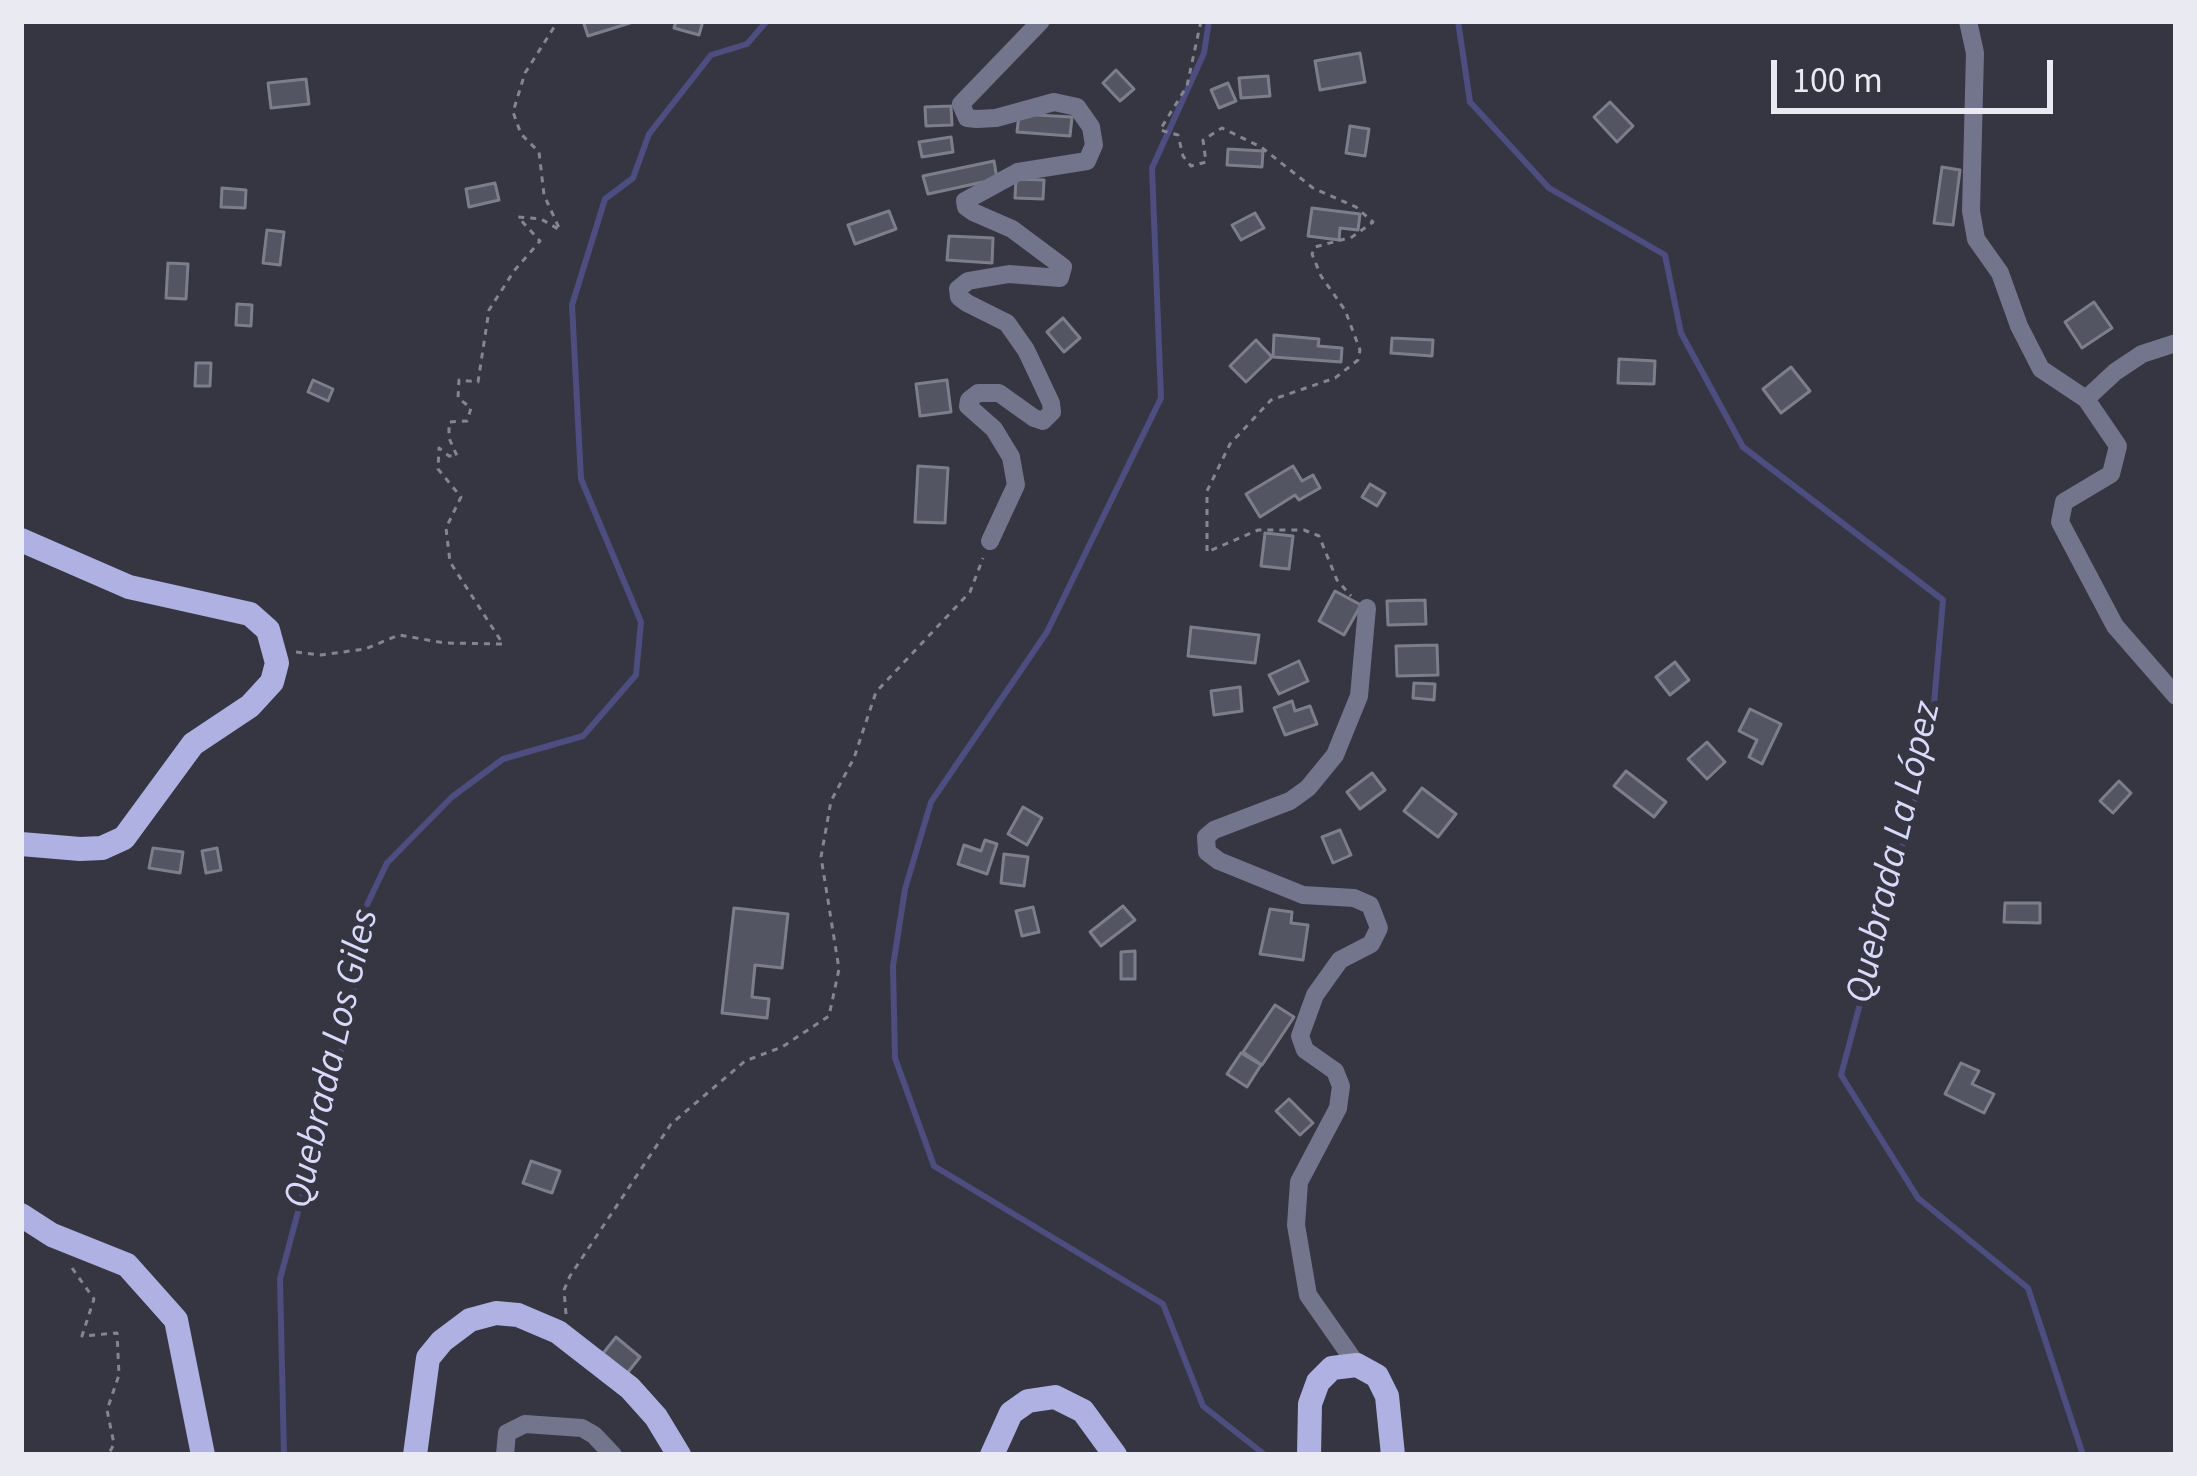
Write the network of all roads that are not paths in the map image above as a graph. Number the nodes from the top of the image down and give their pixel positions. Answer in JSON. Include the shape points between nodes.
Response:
{"nodes":[{"id":1,"x":1041,"y":21,"type":"edge"},
{"id":2,"x":1968,"y":21,"type":"edge"},
{"id":3,"x":2176,"y":343,"type":"edge"},
{"id":4,"x":2086,"y":399,"type":"junction"},
{"id":5,"x":21,"y":540,"type":"edge"},
{"id":6,"x":991,"y":541,"type":"road end"},
{"id":7,"x":1367,"y":608,"type":"road end"},
{"id":8,"x":2176,"y":696,"type":"edge"},
{"id":9,"x":21,"y":844,"type":"edge"},
{"id":10,"x":21,"y":1215,"type":"edge"},
{"id":11,"x":1358,"y":1365,"type":"junction"},
{"id":12,"x":203,"y":1455,"type":"edge"},
{"id":13,"x":415,"y":1455,"type":"edge"},
{"id":14,"x":505,"y":1455,"type":"edge"},
{"id":15,"x":613,"y":1455,"type":"edge"},
{"id":16,"x":679,"y":1455,"type":"edge"},
{"id":17,"x":992,"y":1455,"type":"edge"},
{"id":18,"x":1114,"y":1455,"type":"edge"},
{"id":19,"x":1309,"y":1455,"type":"edge"},
{"id":20,"x":1393,"y":1455,"type":"edge"}],
"edges":[{"from":1,"to":6,"type":"street","via":[[962,104],[967,118],[977,119],[1054,102],[1077,107],[1094,145],[1087,161],[1018,172],[965,201],[1063,267],[1060,278],[1009,274],[958,289],[967,303],[1007,323],[1051,404],[1043,421],[999,393],[969,400],[1011,457],[1016,485]]},
{"from":2,"to":4,"type":"street","via":[[1976,52],[1976,239],[2000,273],[2042,369]]},
{"from":3,"to":4,"type":"street","via":[[2142,354]]},
{"from":4,"to":8,"type":"street","via":[[2118,446],[2111,475],[2064,502],[2060,522],[2115,626]]},
{"from":5,"to":9,"type":"main road","via":[[129,587],[250,614],[276,650],[272,682],[194,744],[124,838],[102,848]]},
{"from":7,"to":11,"type":"street","via":[[1359,696],[1335,755],[1290,801],[1206,837],[1219,861],[1256,877],[1304,895],[1370,904],[1379,928],[1315,994],[1300,1036],[1341,1086],[1338,1108],[1299,1182],[1308,1295]]},
{"from":10,"to":12,"type":"main road","via":[[127,1265],[176,1320]]},
{"from":11,"to":19,"type":"main road","via":[[1331,1368],[1318,1382]]},
{"from":11,"to":20,"type":"main road","via":[[1377,1376],[1387,1396]]},
{"from":13,"to":16,"type":"main road","via":[[428,1358],[470,1320],[496,1313],[558,1332],[630,1388]]},
{"from":14,"to":15,"type":"street","via":[[507,1433],[524,1424],[582,1429]]},
{"from":17,"to":18,"type":"main road","via":[[1010,1413],[1055,1397],[1083,1411]]}]}
